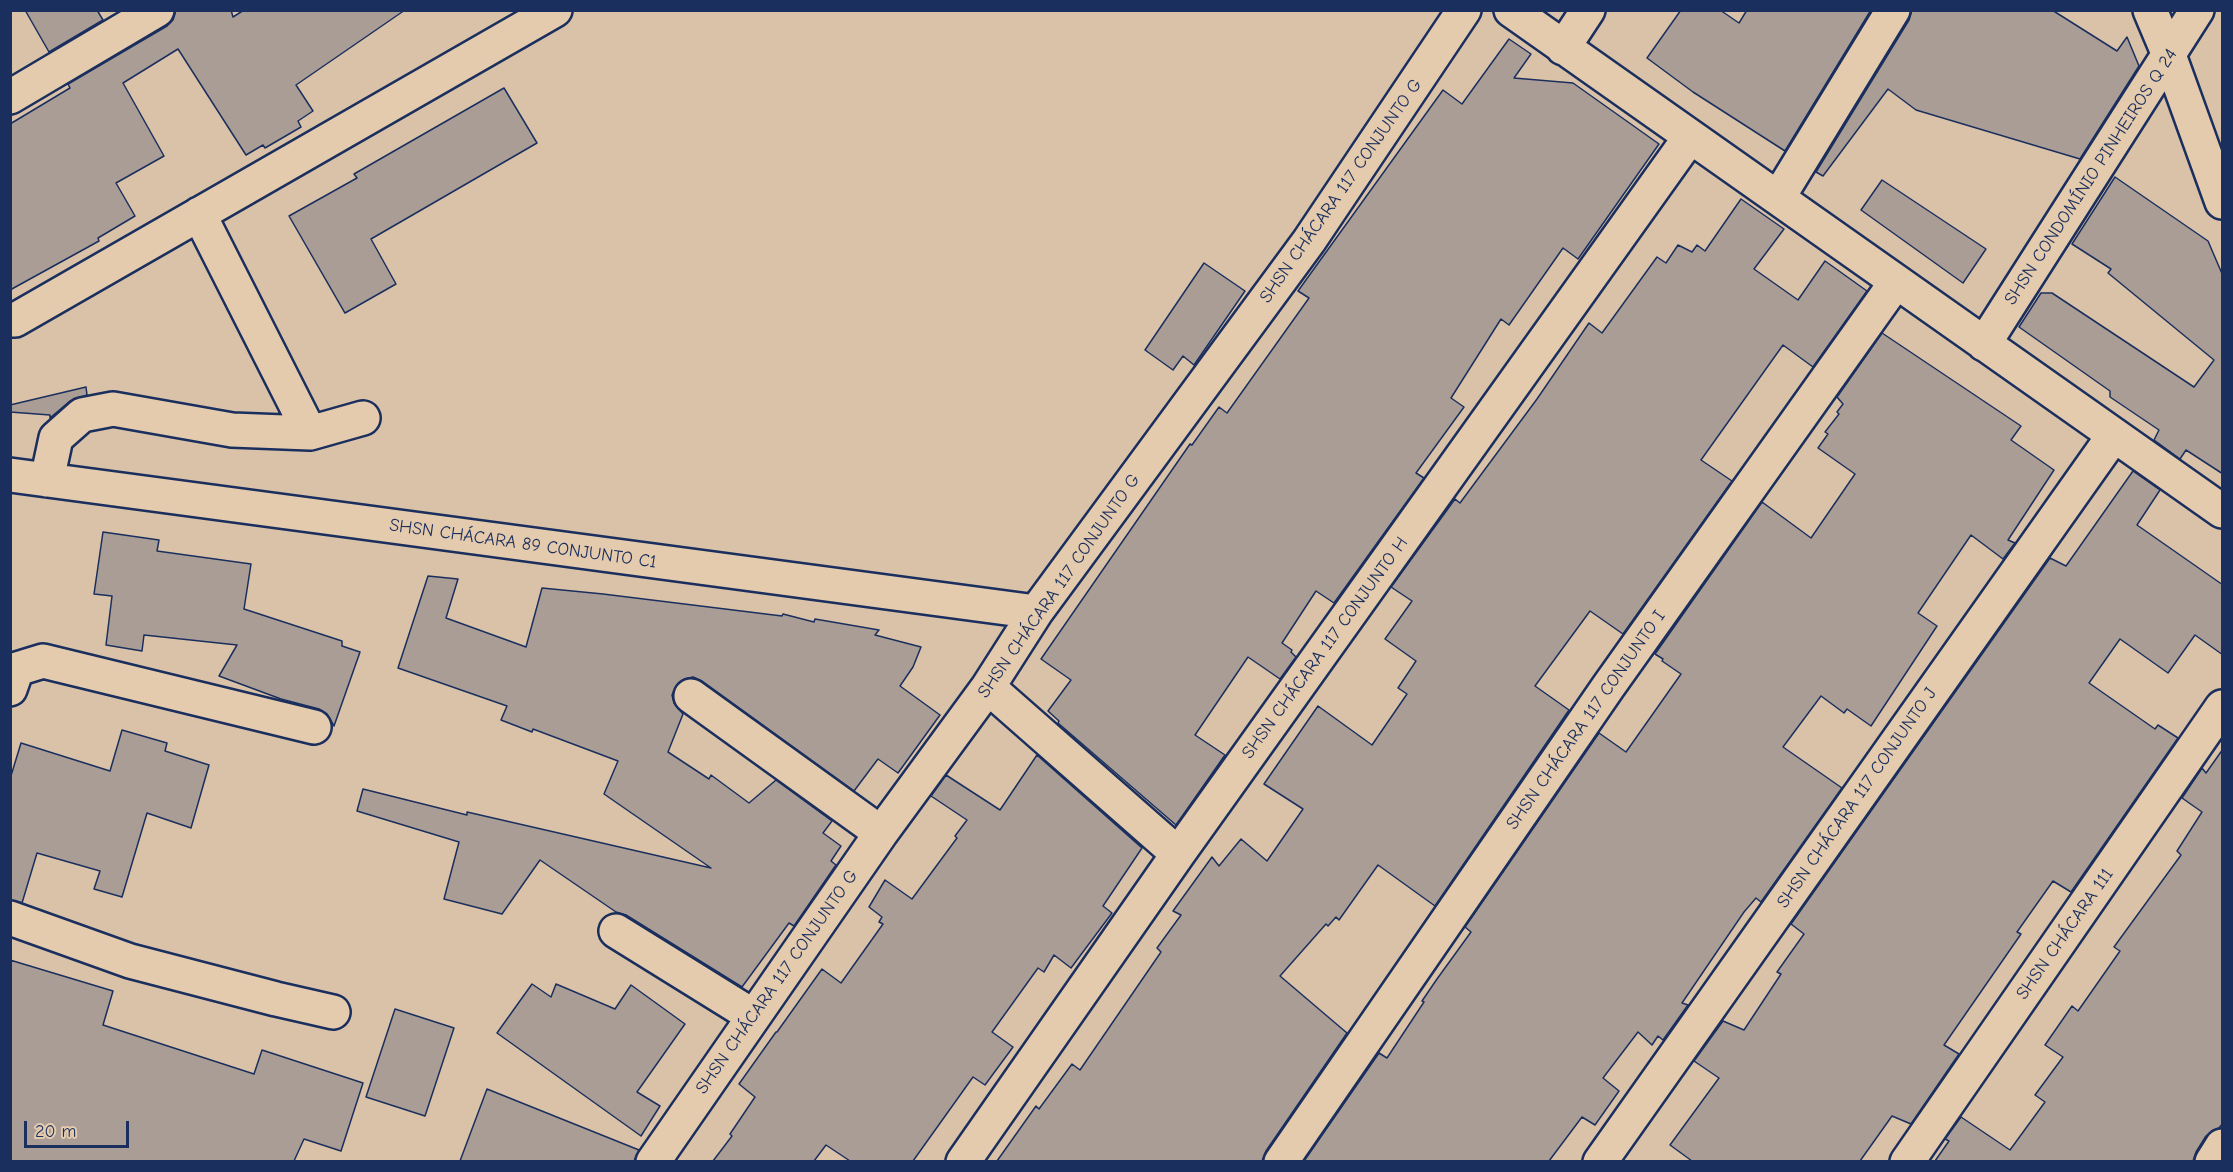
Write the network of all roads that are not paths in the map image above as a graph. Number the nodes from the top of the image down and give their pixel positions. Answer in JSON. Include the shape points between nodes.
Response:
{"nodes":[{"id":1,"x":157,"y":10,"type":"edge"},
{"id":2,"x":555,"y":10,"type":"edge"},
{"id":3,"x":1464,"y":10,"type":"edge"},
{"id":4,"x":1511,"y":10,"type":"edge"},
{"id":5,"x":1588,"y":10,"type":"edge"},
{"id":6,"x":1893,"y":10,"type":"edge"},
{"id":7,"x":2150,"y":10,"type":"edge"},
{"id":8,"x":2197,"y":10,"type":"edge"},
{"id":9,"x":1563,"y":48,"type":"junction"},
{"id":10,"x":2169,"y":56,"type":"junction"},
{"id":11,"x":10,"y":97,"type":"edge"},
{"id":12,"x":1690,"y":137,"type":"junction"},
{"id":13,"x":1778,"y":198,"type":"junction"},
{"id":14,"x":2223,"y":202,"type":"edge"},
{"id":15,"x":199,"y":214,"type":"junction"},
{"id":16,"x":1896,"y":282,"type":"junction"},
{"id":17,"x":10,"y":320,"type":"edge"},
{"id":18,"x":1984,"y":344,"type":"junction"},
{"id":19,"x":363,"y":418,"type":"dead end"},
{"id":20,"x":310,"y":433,"type":"junction"},
{"id":21,"x":2114,"y":435,"type":"junction"},
{"id":22,"x":10,"y":475,"type":"edge"},
{"id":23,"x":47,"y":480,"type":"junction"},
{"id":24,"x":2223,"y":511,"type":"edge"},
{"id":25,"x":1036,"y":612,"type":"junction"},
{"id":26,"x":988,"y":687,"type":"junction"},
{"id":27,"x":10,"y":689,"type":"edge"},
{"id":28,"x":691,"y":696,"type":"dead end"},
{"id":29,"x":2223,"y":707,"type":"edge"},
{"id":30,"x":314,"y":727,"type":"dead end"},
{"id":31,"x":881,"y":833,"type":"junction"},
{"id":32,"x":1178,"y":854,"type":"junction"},
{"id":33,"x":10,"y":918,"type":"edge"},
{"id":34,"x":616,"y":931,"type":"dead end"},
{"id":35,"x":333,"y":1012,"type":"dead end"},
{"id":36,"x":753,"y":1016,"type":"junction"},
{"id":37,"x":2223,"y":1146,"type":"edge"},
{"id":38,"x":652,"y":1161,"type":"edge"},
{"id":39,"x":963,"y":1161,"type":"edge"},
{"id":40,"x":1281,"y":1161,"type":"edge"},
{"id":41,"x":1600,"y":1161,"type":"edge"},
{"id":42,"x":1907,"y":1161,"type":"edge"},
{"id":43,"x":2212,"y":1161,"type":"edge"}],
"edges":[{"from":1,"to":11,"type":"street"},
{"from":2,"to":15,"type":"street"},
{"from":3,"to":25,"type":"street","name":"SHSN CHÁCARA 117 CONJUNTO G","via":[[1309,241]]},
{"from":4,"to":9,"type":"street"},
{"from":5,"to":9,"type":"street"},
{"from":6,"to":13,"type":"street"},
{"from":7,"to":10,"type":"street"},
{"from":8,"to":10,"type":"street","name":"SHSN CONDOMÍNIO PINHEIROS Q 24"},
{"from":9,"to":12,"type":"street"},
{"from":10,"to":14,"type":"street"},
{"from":10,"to":18,"type":"street","name":"SHSN CONDOMÍNIO PINHEIROS Q 24"},
{"from":12,"to":13,"type":"street"},
{"from":12,"to":32,"type":"street","name":"SHSN CHÁCARA 117 CONJUNTO H"},
{"from":13,"to":16,"type":"street"},
{"from":15,"to":17,"type":"street"},
{"from":15,"to":20,"type":"street"},
{"from":16,"to":18,"type":"street"},
{"from":16,"to":40,"type":"street","name":"SHSN CHÁCARA 117 CONJUNTO I","via":[[1608,687]]},
{"from":18,"to":21,"type":"street"},
{"from":19,"to":20,"type":"street"},
{"from":20,"to":23,"type":"street","via":[[232,430],[113,409],[82,415],[56,438]]},
{"from":21,"to":24,"type":"street"},
{"from":21,"to":41,"type":"street","name":"SHSN CHÁCARA 117 CONJUNTO J"},
{"from":22,"to":23,"type":"street","name":"SHSN CHÁCARA 89 CONJUNTO C1"},
{"from":23,"to":25,"type":"street","name":"SHSN CHÁCARA 89 CONJUNTO C1"},
{"from":25,"to":26,"type":"street","name":"SHSN CHÁCARA 117 CONJUNTO G"},
{"from":26,"to":31,"type":"street","name":"SHSN CHÁCARA 117 CONJUNTO G"},
{"from":26,"to":32,"type":"street"},
{"from":27,"to":30,"type":"street","via":[[17,669],[43,661]]},
{"from":28,"to":31,"type":"street"},
{"from":29,"to":42,"type":"street","name":"SHSN CHÁCARA 111"},
{"from":31,"to":36,"type":"street","name":"SHSN CHÁCARA 117 CONJUNTO G"},
{"from":32,"to":39,"type":"street","name":"SHSN CHÁCARA 117 CONJUNTO H"},
{"from":33,"to":35,"type":"street","via":[[130,961]]},
{"from":34,"to":36,"type":"street"},
{"from":36,"to":38,"type":"street","name":"SHSN CHÁCARA 117 CONJUNTO G"},
{"from":37,"to":43,"type":"street"}]}
